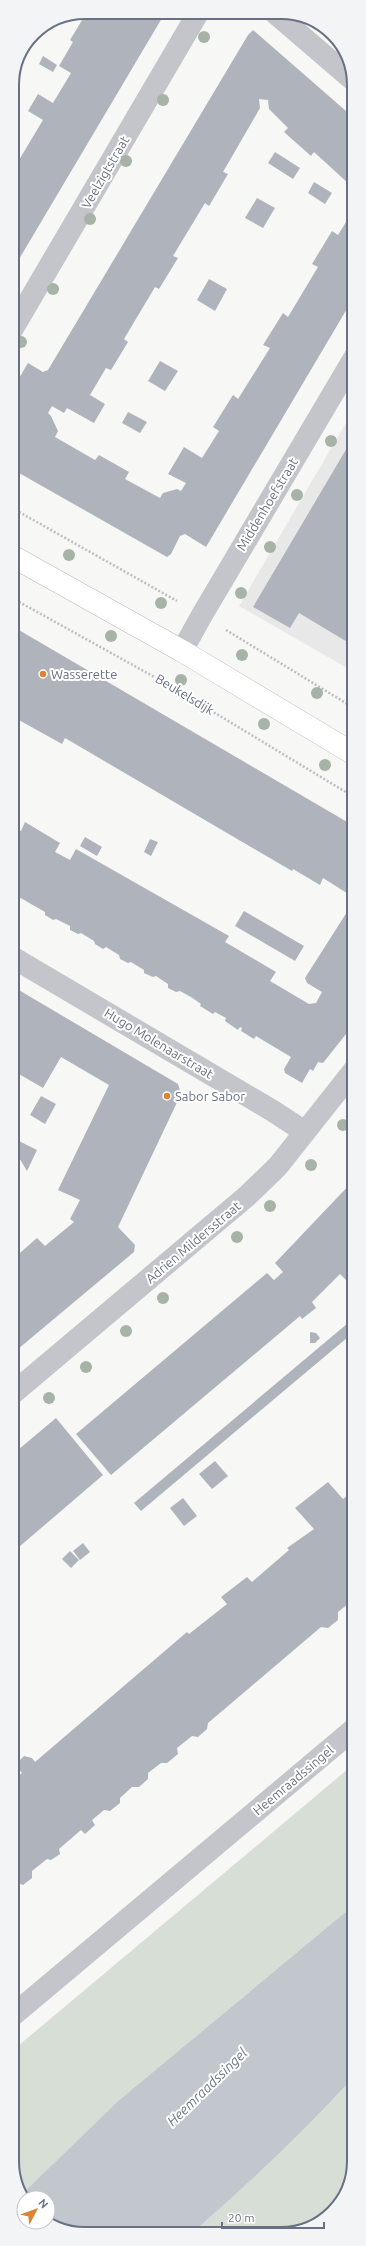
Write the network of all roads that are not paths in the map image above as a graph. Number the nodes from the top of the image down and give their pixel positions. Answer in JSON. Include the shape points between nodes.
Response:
{"nodes":[{"id":1,"x":194,"y":19,"type":"edge"},
{"id":2,"x":282,"y":19,"type":"edge"},
{"id":3,"x":346,"y":74,"type":"edge"},
{"id":4,"x":19,"y":318,"type":"edge"},
{"id":5,"x":347,"y":370,"type":"edge"},
{"id":6,"x":19,"y":560,"type":"edge"},
{"id":7,"x":182,"y":651,"type":"junction"},
{"id":8,"x":347,"y":750,"type":"edge"},
{"id":9,"x":19,"y":961,"type":"edge"},
{"id":10,"x":347,"y":1079,"type":"edge"},
{"id":11,"x":305,"y":1132,"type":"junction"},
{"id":12,"x":19,"y":1388,"type":"edge"},
{"id":13,"x":347,"y":1735,"type":"edge"},
{"id":14,"x":19,"y":2010,"type":"edge"}],
"edges":[{"from":1,"to":4,"type":"street","name":"Veelzigtstraat"},
{"from":2,"to":3,"type":"street"},
{"from":5,"to":7,"type":"street","name":"Middenhoefstraat"},
{"from":6,"to":7,"type":"main road"},
{"from":7,"to":8,"type":"main road"},
{"from":9,"to":11,"type":"street","name":"Hugo Molenaarstraat"},
{"from":10,"to":11,"type":"street","name":"Adrien Mildersstraat"},
{"from":11,"to":12,"type":"street","name":"Adrien Mildersstraat","via":[[278,1166],[247,1196]]},
{"from":13,"to":14,"type":"street","name":"Heemraadssingel"}]}
